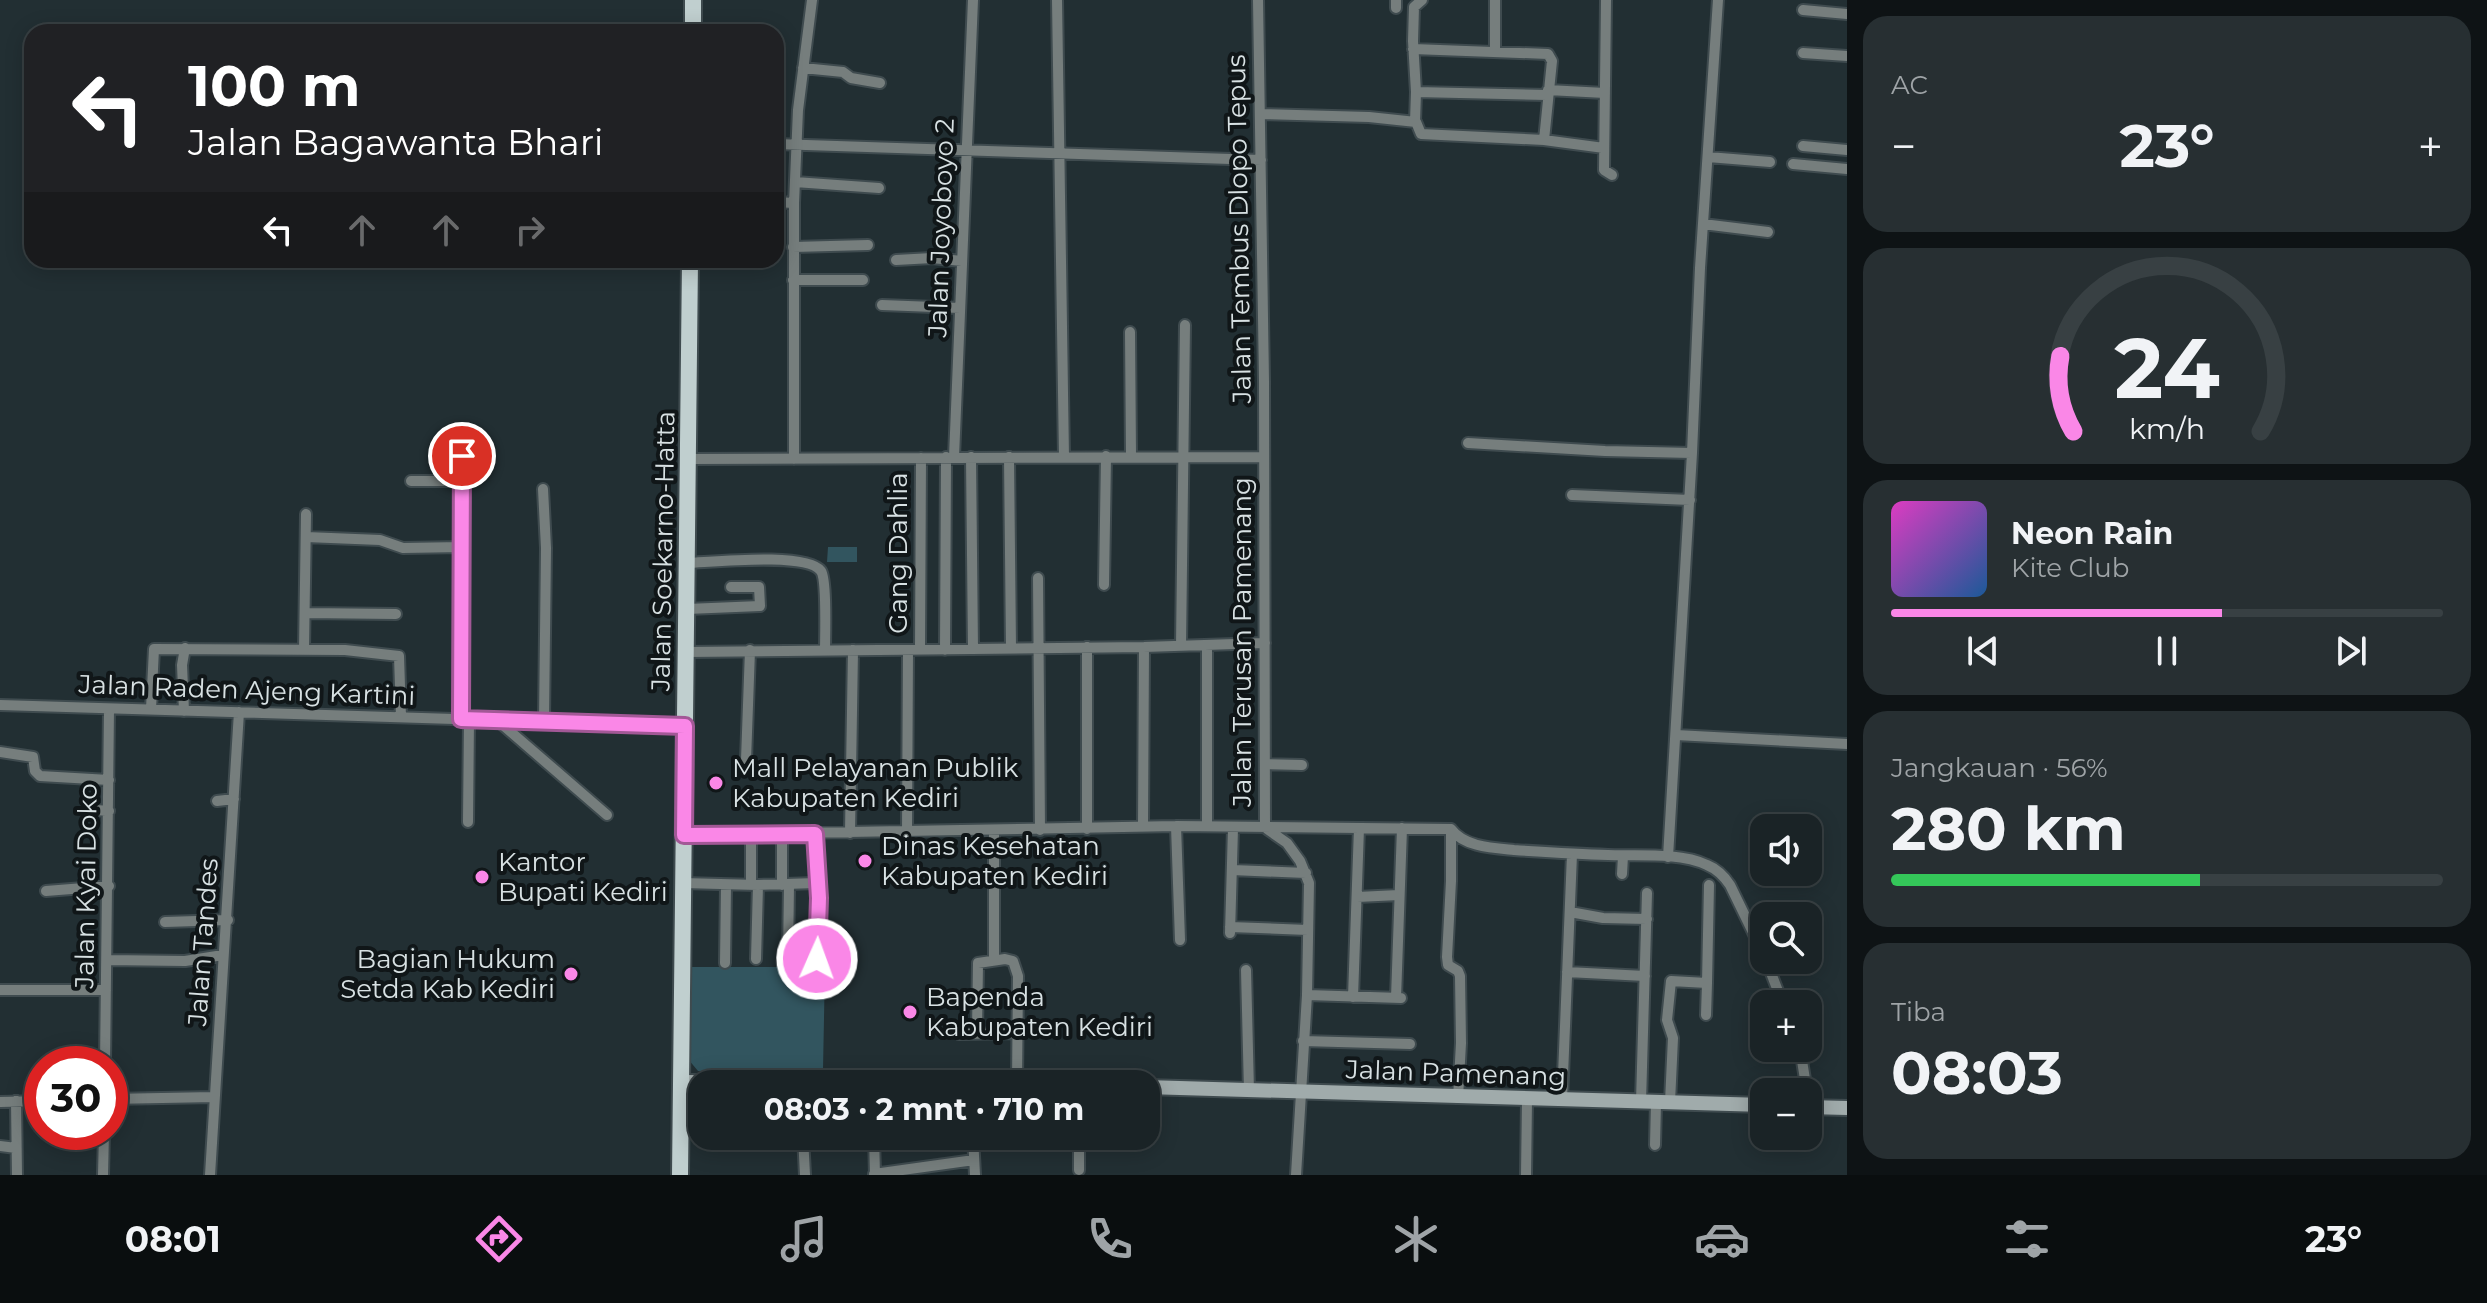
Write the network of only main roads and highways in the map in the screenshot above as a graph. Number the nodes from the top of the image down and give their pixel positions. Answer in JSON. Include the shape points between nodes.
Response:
{"nodes":[{"id":1,"x":693,"y":0,"type":"edge"},
{"id":2,"x":693,"y":24,"type":"edge"},
{"id":3,"x":690,"y":268,"type":"edge"},
{"id":4,"x":681,"y":1082,"type":"junction"},
{"id":5,"x":688,"y":1082,"type":"edge"},
{"id":6,"x":1160,"y":1088,"type":"edge"},
{"id":7,"x":1750,"y":1105,"type":"edge"},
{"id":8,"x":1822,"y":1107,"type":"edge"},
{"id":9,"x":1847,"y":1108,"type":"edge"},
{"id":10,"x":680,"y":1175,"type":"edge"}],
"edges":[{"from":1,"to":2,"type":"main road"},
{"from":3,"to":4,"type":"main road","name":"Jalan Soekarno-Hatta"},
{"from":4,"to":5,"type":"main road"},
{"from":4,"to":10,"type":"main road","name":"Jalan Soekarno-Hatta"},
{"from":6,"to":7,"type":"main road","name":"Jalan Pamenang"},
{"from":8,"to":9,"type":"main road"}]}
